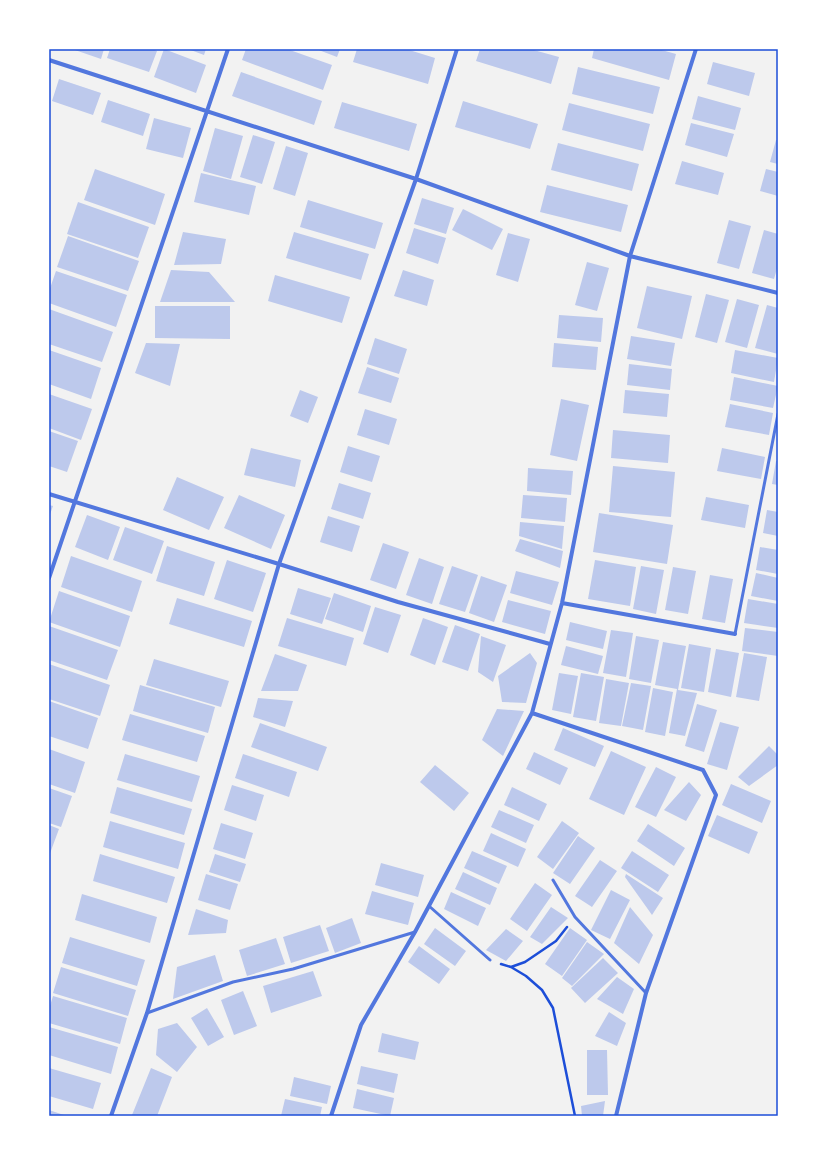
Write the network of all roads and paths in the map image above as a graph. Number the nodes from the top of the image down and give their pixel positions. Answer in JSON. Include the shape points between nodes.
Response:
{"nodes":[{"id":1,"x":228,"y":49,"type":"edge"},
{"id":2,"x":457,"y":49,"type":"edge"},
{"id":3,"x":696,"y":49,"type":"edge"},
{"id":4,"x":49,"y":60,"type":"edge"},
{"id":5,"x":208,"y":111,"type":"junction"},
{"id":6,"x":416,"y":179,"type":"junction"},
{"id":7,"x":630,"y":256,"type":"junction"},
{"id":8,"x":778,"y":293,"type":"edge"},
{"id":9,"x":778,"y":414,"type":"edge"},
{"id":10,"x":49,"y":494,"type":"edge"},
{"id":11,"x":74,"y":503,"type":"junction"},
{"id":12,"x":279,"y":564,"type":"junction"},
{"id":13,"x":49,"y":578,"type":"edge"},
{"id":14,"x":562,"y":603,"type":"junction"},
{"id":15,"x":735,"y":634,"type":"joint"},
{"id":16,"x":550,"y":644,"type":"junction"},
{"id":17,"x":532,"y":713,"type":"junction"},
{"id":18,"x":553,"y":880,"type":"dead end"},
{"id":19,"x":429,"y":906,"type":"junction"},
{"id":20,"x":575,"y":917,"type":"junction"},
{"id":21,"x":415,"y":932,"type":"junction"},
{"id":22,"x":490,"y":960,"type":"joint"},
{"id":23,"x":511,"y":967,"type":"junction"},
{"id":24,"x":646,"y":994,"type":"junction"},
{"id":25,"x":147,"y":1013,"type":"junction"},
{"id":26,"x":111,"y":1116,"type":"edge"},
{"id":27,"x":331,"y":1116,"type":"edge"},
{"id":28,"x":575,"y":1116,"type":"edge"},
{"id":29,"x":616,"y":1116,"type":"edge"}],
"edges":[{"from":1,"to":5,"type":"street"},
{"from":2,"to":6,"type":"street"},
{"from":3,"to":7,"type":"street"},
{"from":4,"to":5,"type":"street"},
{"from":5,"to":6,"type":"street"},
{"from":5,"to":11,"type":"street"},
{"from":6,"to":7,"type":"street"},
{"from":6,"to":12,"type":"street"},
{"from":7,"to":8,"type":"street"},
{"from":7,"to":14,"type":"street"},
{"from":9,"to":15,"type":"lane"},
{"from":10,"to":11,"type":"street"},
{"from":11,"to":12,"type":"street"},
{"from":11,"to":13,"type":"street"},
{"from":12,"to":16,"type":"street","via":[[398,602]]},
{"from":12,"to":25,"type":"street"},
{"from":14,"to":15,"type":"street"},
{"from":14,"to":16,"type":"street"},
{"from":16,"to":17,"type":"street"},
{"from":17,"to":19,"type":"street"},
{"from":17,"to":24,"type":"street","via":[[703,770],[716,795]]},
{"from":18,"to":20,"type":"lane"},
{"from":19,"to":21,"type":"street"},
{"from":19,"to":22,"type":"lane"},
{"from":20,"to":23,"type":"path","via":[[556,941],[525,962]]},
{"from":20,"to":24,"type":"lane"},
{"from":21,"to":25,"type":"lane","via":[[293,969],[233,982]]},
{"from":21,"to":27,"type":"street","via":[[361,1025]]},
{"from":22,"to":23,"type":"path"},
{"from":23,"to":28,"type":"path","via":[[542,990],[553,1008]]},
{"from":24,"to":29,"type":"street"},
{"from":25,"to":26,"type":"street"}]}
